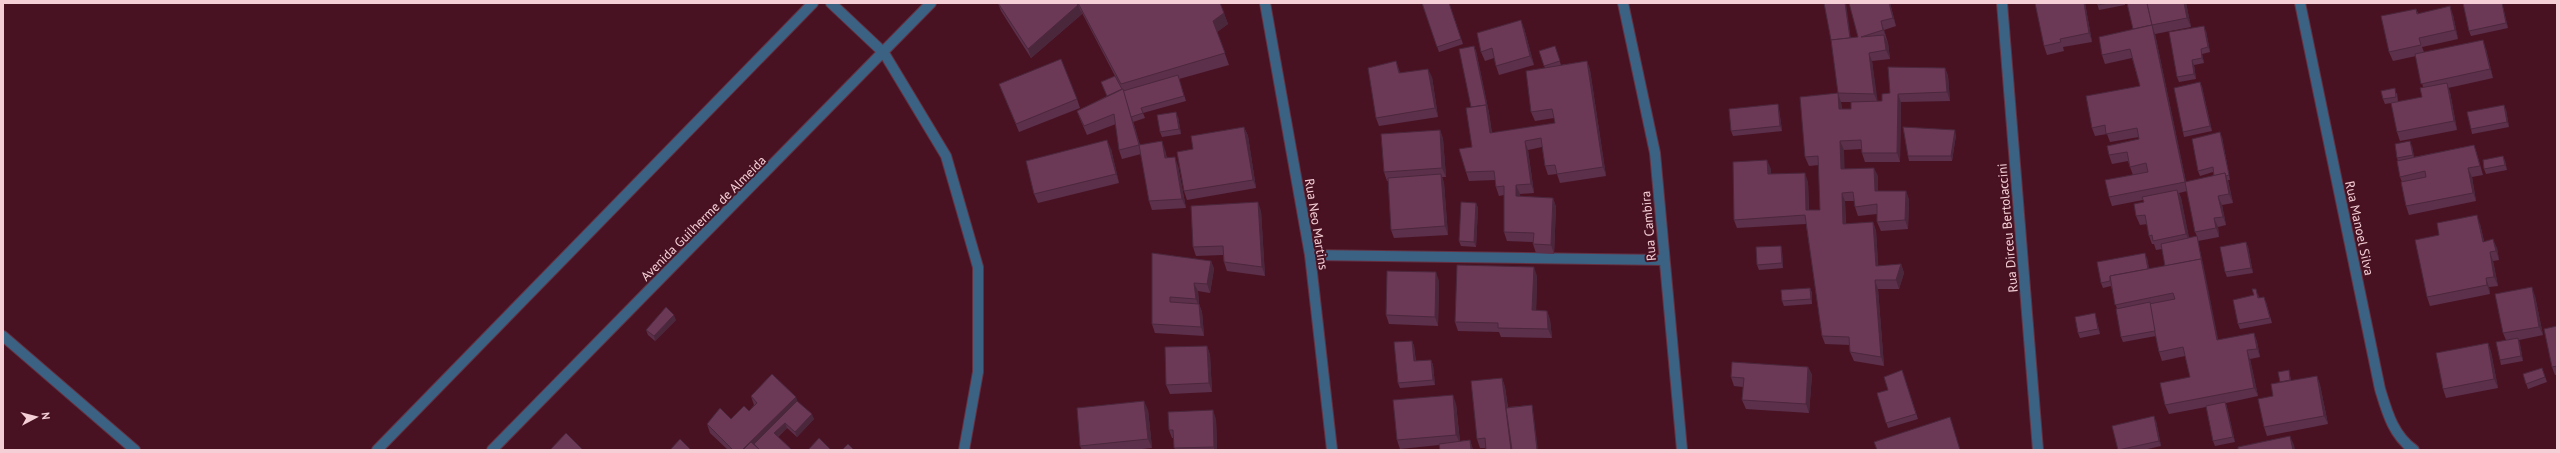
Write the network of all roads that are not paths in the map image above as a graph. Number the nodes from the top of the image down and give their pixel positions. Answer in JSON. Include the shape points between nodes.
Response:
{"nodes":[{"id":1,"x":813,"y":3,"type":"edge"},
{"id":2,"x":831,"y":3,"type":"edge"},
{"id":3,"x":931,"y":3,"type":"edge"},
{"id":4,"x":1265,"y":3,"type":"edge"},
{"id":5,"x":1623,"y":3,"type":"edge"},
{"id":6,"x":2002,"y":3,"type":"edge"},
{"id":7,"x":2300,"y":3,"type":"edge"},
{"id":8,"x":884,"y":53,"type":"junction"},
{"id":9,"x":1310,"y":255,"type":"junction"},
{"id":10,"x":1664,"y":260,"type":"junction"},
{"id":11,"x":3,"y":336,"type":"edge"},
{"id":12,"x":135,"y":450,"type":"edge"},
{"id":13,"x":377,"y":450,"type":"edge"},
{"id":14,"x":492,"y":450,"type":"edge"},
{"id":15,"x":964,"y":450,"type":"edge"},
{"id":16,"x":1332,"y":450,"type":"edge"},
{"id":17,"x":1682,"y":450,"type":"edge"},
{"id":18,"x":2038,"y":450,"type":"edge"},
{"id":19,"x":2414,"y":450,"type":"edge"}],
"edges":[{"from":1,"to":13,"type":"street"},
{"from":2,"to":8,"type":"street"},
{"from":3,"to":8,"type":"street","name":"Avenida Guilherme de Almeida"},
{"from":4,"to":9,"type":"street","name":"Rua Neo Martins"},
{"from":5,"to":10,"type":"street","name":"Rua Cambira","via":[[1655,153]]},
{"from":6,"to":18,"type":"street","name":"Rua Dirceu Bertolaccini"},
{"from":7,"to":19,"type":"street","name":"Rua Manoel Silva","via":[[2380,389],[2389,419],[2398,434]]},
{"from":8,"to":14,"type":"street","name":"Avenida Guilherme de Almeida"},
{"from":8,"to":15,"type":"street","via":[[946,156],[978,267],[978,372]]},
{"from":9,"to":10,"type":"street"},
{"from":9,"to":16,"type":"street","name":"Rua Neo Martins"},
{"from":10,"to":17,"type":"street","name":"Rua Cambira"},
{"from":11,"to":12,"type":"street"}]}
